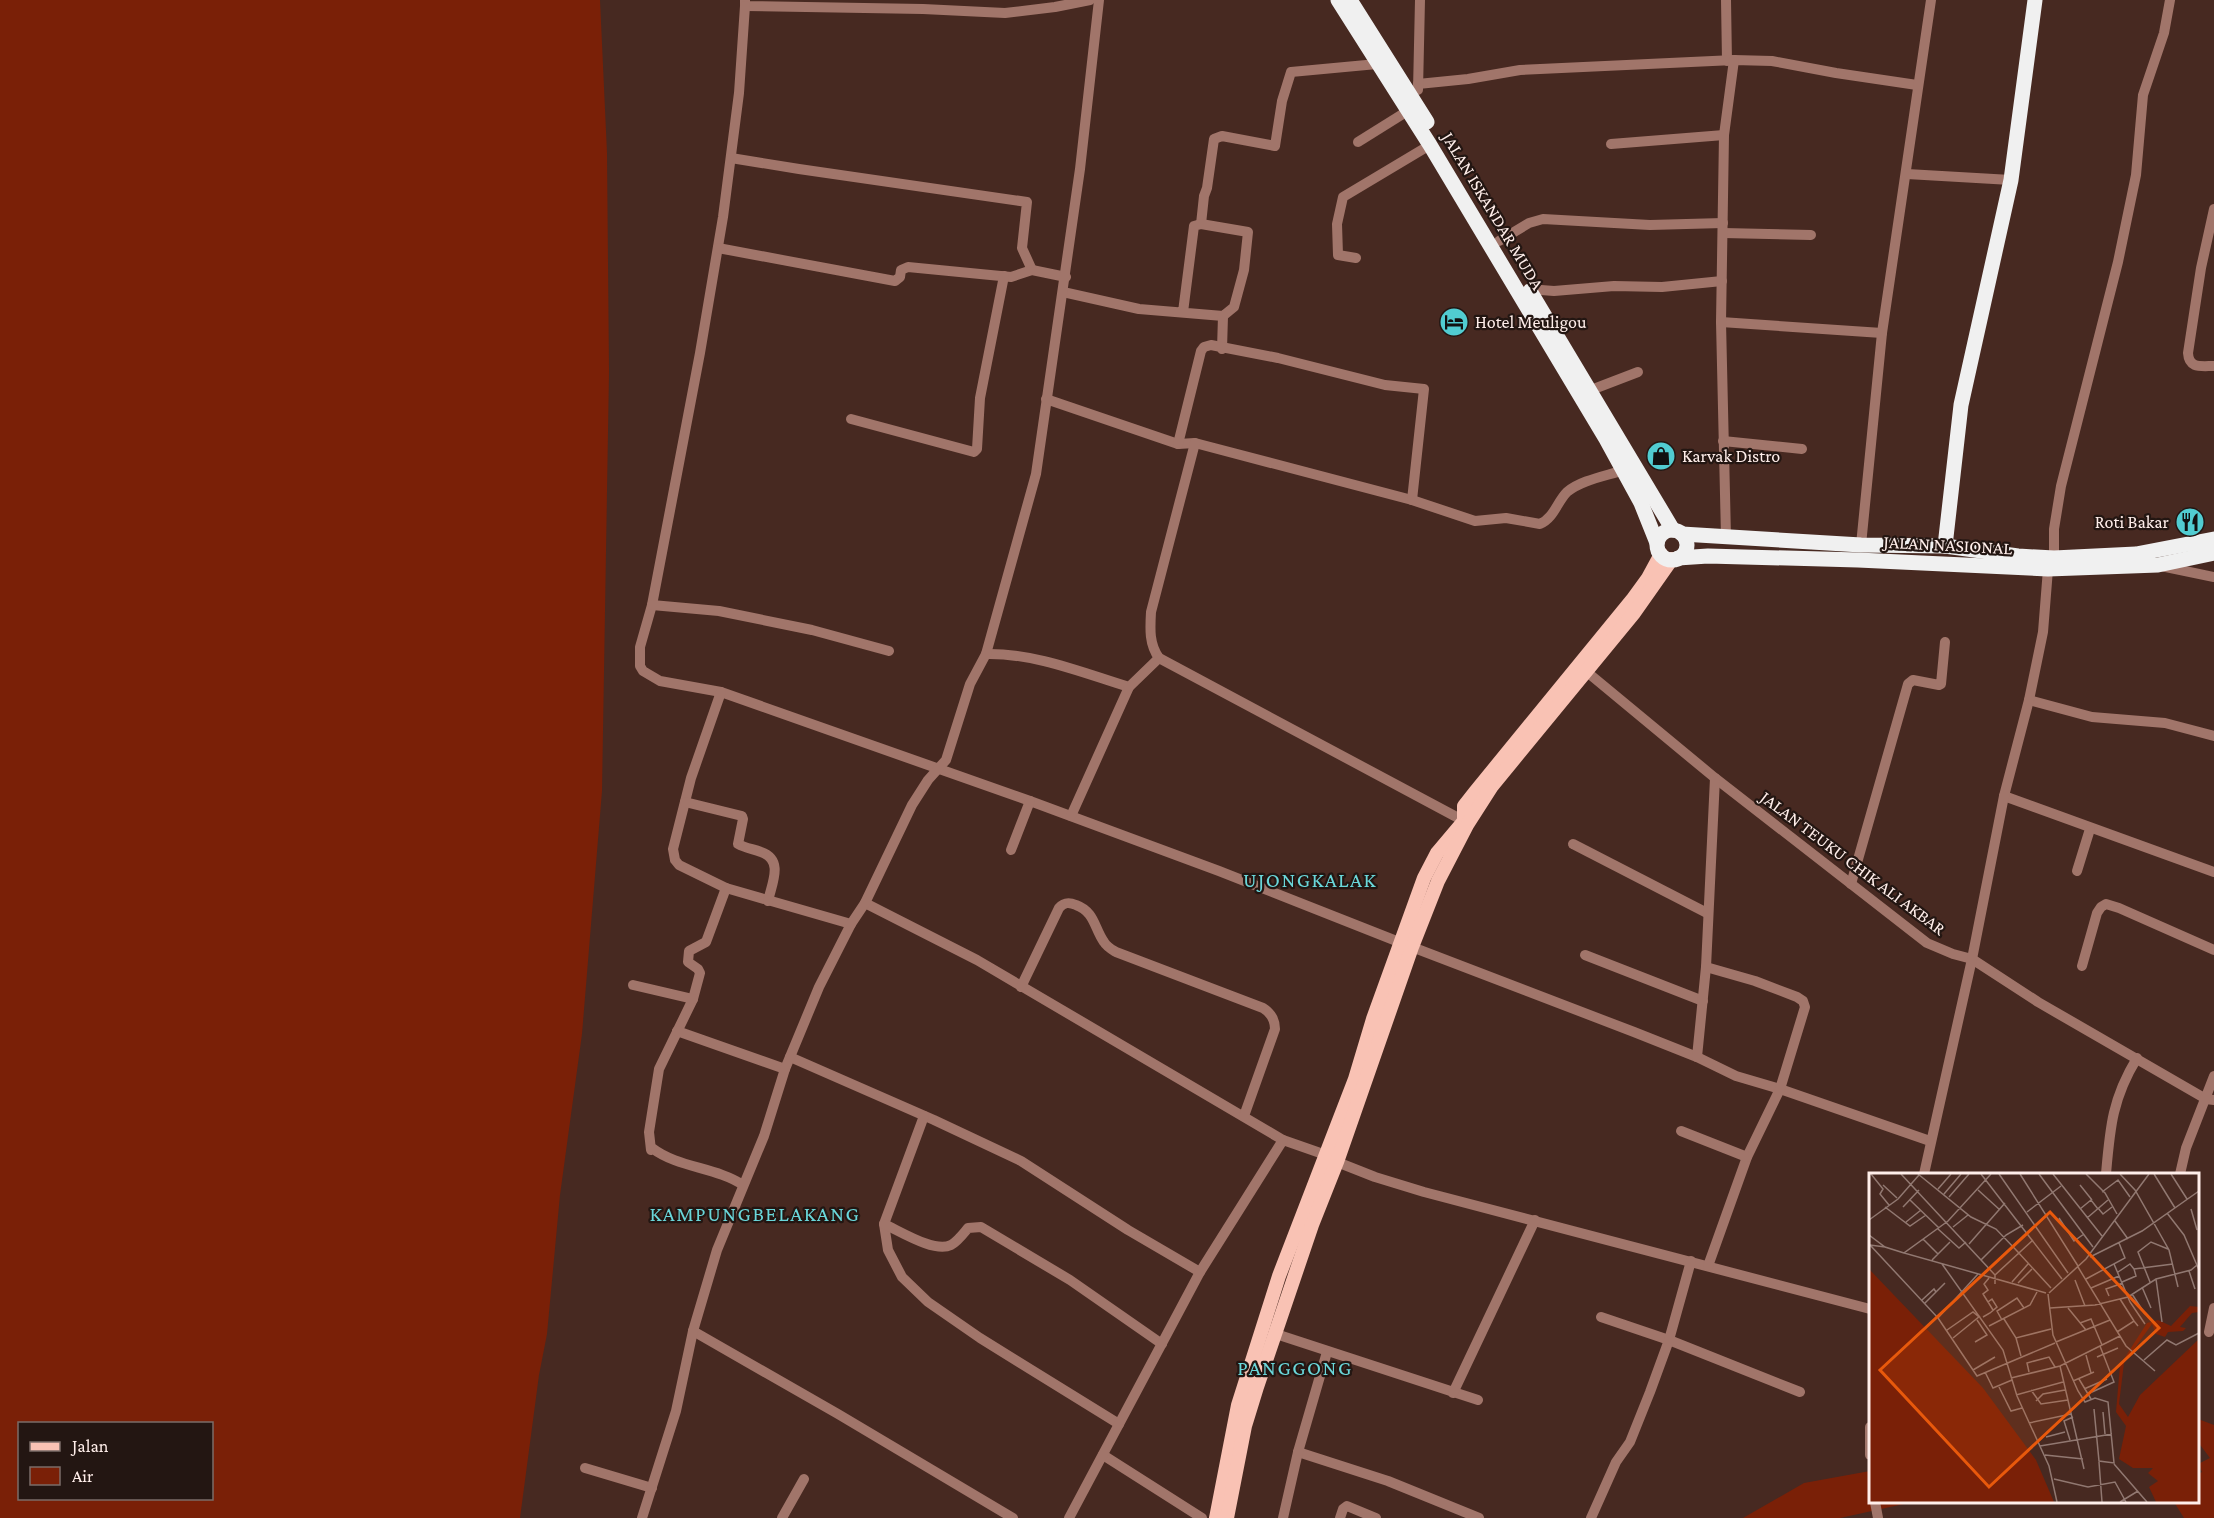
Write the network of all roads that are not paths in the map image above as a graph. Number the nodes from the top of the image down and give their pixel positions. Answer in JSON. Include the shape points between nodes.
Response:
{"nodes":[{"id":1,"x":1090,"y":0,"type":"edge"},
{"id":2,"x":1099,"y":0,"type":"edge"},
{"id":3,"x":1338,"y":0,"type":"edge"},
{"id":4,"x":1350,"y":0,"type":"edge"},
{"id":5,"x":1420,"y":0,"type":"edge"},
{"id":6,"x":1726,"y":0,"type":"edge"},
{"id":7,"x":1931,"y":0,"type":"edge"},
{"id":8,"x":2035,"y":0,"type":"edge"},
{"id":9,"x":2170,"y":0,"type":"edge"},
{"id":10,"x":745,"y":3,"type":"edge"},
{"id":11,"x":923,"y":4,"type":"edge"},
{"id":12,"x":1730,"y":60,"type":"junction"},
{"id":13,"x":1377,"y":64,"type":"junction"},
{"id":14,"x":1418,"y":84,"type":"junction"},
{"id":15,"x":1917,"y":85,"type":"junction"},
{"id":16,"x":1412,"y":108,"type":"junction"},
{"id":17,"x":1724,"y":135,"type":"junction"},
{"id":18,"x":1358,"y":142,"type":"dead end"},
{"id":19,"x":1611,"y":144,"type":"dead end"},
{"id":20,"x":1430,"y":145,"type":"junction"},
{"id":21,"x":731,"y":158,"type":"junction"},
{"id":22,"x":1907,"y":174,"type":"junction"},
{"id":23,"x":2011,"y":180,"type":"junction"},
{"id":24,"x":2214,"y":208,"type":"edge"},
{"id":25,"x":1202,"y":224,"type":"junction"},
{"id":26,"x":1723,"y":228,"type":"junction"},
{"id":27,"x":1811,"y":235,"type":"dead end"},
{"id":28,"x":1499,"y":241,"type":"junction"},
{"id":29,"x":718,"y":248,"type":"junction"},
{"id":30,"x":1356,"y":258,"type":"dead end"},
{"id":31,"x":1032,"y":270,"type":"junction"},
{"id":32,"x":1007,"y":276,"type":"junction"},
{"id":33,"x":1065,"y":277,"type":"junction"},
{"id":34,"x":1722,"y":281,"type":"junction"},
{"id":35,"x":1528,"y":289,"type":"junction"},
{"id":36,"x":1063,"y":292,"type":"junction"},
{"id":37,"x":1183,"y":312,"type":"junction"},
{"id":38,"x":1223,"y":316,"type":"junction"},
{"id":39,"x":1721,"y":322,"type":"junction"},
{"id":40,"x":1882,"y":333,"type":"junction"},
{"id":41,"x":1221,"y":349,"type":"junction"},
{"id":42,"x":2214,"y":366,"type":"edge"},
{"id":43,"x":1638,"y":372,"type":"dead end"},
{"id":44,"x":1590,"y":390,"type":"junction"},
{"id":45,"x":1046,"y":399,"type":"junction"},
{"id":46,"x":851,"y":419,"type":"dead end"},
{"id":47,"x":1723,"y":441,"type":"junction"},
{"id":48,"x":1195,"y":443,"type":"junction"},
{"id":49,"x":1178,"y":444,"type":"junction"},
{"id":50,"x":1802,"y":449,"type":"dead end"},
{"id":51,"x":1624,"y":470,"type":"junction"},
{"id":52,"x":1412,"y":500,"type":"junction"},
{"id":53,"x":1678,"y":532,"type":"junction"},
{"id":54,"x":1726,"y":537,"type":"junction"},
{"id":55,"x":2214,"y":539,"type":"edge"},
{"id":56,"x":1861,"y":545,"type":"junction"},
{"id":57,"x":1945,"y":546,"type":"junction"},
{"id":58,"x":2214,"y":552,"type":"edge"},
{"id":59,"x":1667,"y":554,"type":"junction"},
{"id":60,"x":2033,"y":562,"type":"junction"},
{"id":61,"x":2158,"y":566,"type":"junction"},
{"id":62,"x":2214,"y":576,"type":"edge"},
{"id":63,"x":652,"y":605,"type":"junction"},
{"id":64,"x":1945,"y":642,"type":"dead end"},
{"id":65,"x":889,"y":651,"type":"dead end"},
{"id":66,"x":986,"y":654,"type":"junction"},
{"id":67,"x":1159,"y":658,"type":"junction"},
{"id":68,"x":1587,"y":672,"type":"junction"},
{"id":69,"x":1130,"y":687,"type":"junction"},
{"id":70,"x":721,"y":692,"type":"junction"},
{"id":71,"x":2029,"y":700,"type":"junction"},
{"id":72,"x":2214,"y":736,"type":"edge"},
{"id":73,"x":938,"y":770,"type":"junction"},
{"id":74,"x":1715,"y":778,"type":"junction"},
{"id":75,"x":2004,"y":796,"type":"junction"},
{"id":76,"x":1030,"y":801,"type":"junction"},
{"id":77,"x":685,"y":802,"type":"junction"},
{"id":78,"x":1071,"y":816,"type":"junction"},
{"id":79,"x":1464,"y":821,"type":"junction"},
{"id":80,"x":2090,"y":828,"type":"junction"},
{"id":81,"x":1573,"y":843,"type":"dead end"},
{"id":82,"x":1011,"y":850,"type":"dead end"},
{"id":83,"x":2078,"y":872,"type":"dead end"},
{"id":84,"x":2214,"y":872,"type":"edge"},
{"id":85,"x":1851,"y":884,"type":"junction"},
{"id":86,"x":726,"y":888,"type":"junction"},
{"id":87,"x":768,"y":901,"type":"junction"},
{"id":88,"x":865,"y":903,"type":"junction"},
{"id":89,"x":1707,"y":914,"type":"junction"},
{"id":90,"x":851,"y":924,"type":"junction"},
{"id":91,"x":1406,"y":944,"type":"junction"},
{"id":92,"x":2214,"y":950,"type":"edge"},
{"id":93,"x":1585,"y":955,"type":"dead end"},
{"id":94,"x":1972,"y":959,"type":"junction"},
{"id":95,"x":2082,"y":966,"type":"dead end"},
{"id":96,"x":1706,"y":967,"type":"junction"},
{"id":97,"x":633,"y":985,"type":"dead end"},
{"id":98,"x":1022,"y":987,"type":"junction"},
{"id":99,"x":693,"y":999,"type":"junction"},
{"id":100,"x":1703,"y":1001,"type":"junction"},
{"id":101,"x":678,"y":1032,"type":"junction"},
{"id":102,"x":790,"y":1057,"type":"junction"},
{"id":103,"x":1697,"y":1057,"type":"junction"},
{"id":104,"x":2137,"y":1058,"type":"junction"},
{"id":105,"x":785,"y":1069,"type":"junction"},
{"id":106,"x":2214,"y":1076,"type":"edge"},
{"id":107,"x":1780,"y":1089,"type":"junction"},
{"id":108,"x":2210,"y":1099,"type":"edge"},
{"id":109,"x":924,"y":1116,"type":"junction"},
{"id":110,"x":1244,"y":1116,"type":"junction"},
{"id":111,"x":1681,"y":1131,"type":"dead end"},
{"id":112,"x":1283,"y":1140,"type":"junction"},
{"id":113,"x":1930,"y":1141,"type":"junction"},
{"id":114,"x":1747,"y":1157,"type":"junction"},
{"id":115,"x":1332,"y":1159,"type":"junction"},
{"id":116,"x":1924,"y":1173,"type":"edge"},
{"id":117,"x":2106,"y":1173,"type":"edge"},
{"id":118,"x":2180,"y":1173,"type":"edge"},
{"id":119,"x":743,"y":1185,"type":"junction"},
{"id":120,"x":1536,"y":1220,"type":"junction"},
{"id":121,"x":884,"y":1224,"type":"junction"},
{"id":122,"x":1691,"y":1261,"type":"junction"},
{"id":123,"x":1708,"y":1266,"type":"junction"},
{"id":124,"x":1200,"y":1272,"type":"junction"},
{"id":125,"x":2214,"y":1308,"type":"edge"},
{"id":126,"x":1869,"y":1309,"type":"edge"},
{"id":127,"x":1601,"y":1317,"type":"dead end"},
{"id":128,"x":693,"y":1331,"type":"junction"},
{"id":129,"x":2209,"y":1332,"type":"dead end"},
{"id":130,"x":1276,"y":1334,"type":"junction"},
{"id":131,"x":1668,"y":1340,"type":"junction"},
{"id":132,"x":1162,"y":1344,"type":"junction"},
{"id":133,"x":1327,"y":1352,"type":"junction"},
{"id":134,"x":1800,"y":1392,"type":"dead end"},
{"id":135,"x":1453,"y":1393,"type":"junction"},
{"id":136,"x":1478,"y":1400,"type":"dead end"},
{"id":137,"x":1119,"y":1424,"type":"junction"},
{"id":138,"x":1298,"y":1452,"type":"junction"},
{"id":139,"x":1103,"y":1455,"type":"junction"},
{"id":140,"x":585,"y":1468,"type":"dead end"},
{"id":141,"x":804,"y":1479,"type":"dead end"},
{"id":142,"x":652,"y":1488,"type":"junction"},
{"id":143,"x":642,"y":1518,"type":"edge"},
{"id":144,"x":782,"y":1518,"type":"edge"},
{"id":145,"x":1013,"y":1518,"type":"edge"},
{"id":146,"x":1069,"y":1518,"type":"edge"},
{"id":147,"x":1202,"y":1518,"type":"edge"},
{"id":148,"x":1216,"y":1518,"type":"edge"},
{"id":149,"x":1227,"y":1518,"type":"edge"},
{"id":150,"x":1282,"y":1518,"type":"edge"},
{"id":151,"x":1340,"y":1518,"type":"edge"},
{"id":152,"x":1376,"y":1518,"type":"edge"},
{"id":153,"x":1479,"y":1518,"type":"edge"},
{"id":154,"x":1591,"y":1518,"type":"edge"}],
"edges":[{"from":1,"to":11,"type":"street","via":[[1005,13]]},
{"from":2,"to":33,"type":"street"},
{"from":3,"to":13,"type":"highway","name":"JALAN ISKANDAR MUDA"},
{"from":4,"to":16,"type":"highway","name":"JALAN ISKANDAR MUDA"},
{"from":5,"to":14,"type":"street"},
{"from":6,"to":12,"type":"street"},
{"from":7,"to":15,"type":"street"},
{"from":8,"to":23,"type":"highway"},
{"from":9,"to":60,"type":"street","via":[[2164,33],[2143,95],[2136,175],[2054,529]]},
{"from":10,"to":11,"type":"street"},
{"from":10,"to":21,"type":"street"},
{"from":12,"to":14,"type":"street","via":[[1520,70]]},
{"from":12,"to":15,"type":"street","via":[[1772,61]]},
{"from":12,"to":17,"type":"street"},
{"from":13,"to":16,"type":"highway","name":"JALAN ISKANDAR MUDA"},
{"from":13,"to":25,"type":"street","via":[[1291,72],[1275,146],[1222,136],[1214,139]]},
{"from":14,"to":16,"type":"street"},
{"from":15,"to":22,"type":"street"},
{"from":16,"to":18,"type":"street"},
{"from":16,"to":20,"type":"highway","name":"JALAN ISKANDAR MUDA"},
{"from":16,"to":28,"type":"highway","name":"JALAN ISKANDAR MUDA"},
{"from":17,"to":19,"type":"street"},
{"from":17,"to":26,"type":"street"},
{"from":20,"to":30,"type":"street","via":[[1343,197],[1337,224],[1338,255]]},
{"from":20,"to":51,"type":"highway","name":"JALAN ISKANDAR MUDA"},
{"from":21,"to":29,"type":"street"},
{"from":21,"to":31,"type":"street","via":[[1027,202],[1022,248]]},
{"from":22,"to":23,"type":"street"},
{"from":22,"to":40,"type":"street"},
{"from":23,"to":57,"type":"highway","via":[[1961,405]]},
{"from":24,"to":42,"type":"street","via":[[2188,353],[2193,365]]},
{"from":25,"to":37,"type":"street","via":[[1194,226]]},
{"from":25,"to":38,"type":"street","via":[[1248,232],[1234,308]]},
{"from":26,"to":27,"type":"street"},
{"from":26,"to":28,"type":"street","via":[[1543,219]]},
{"from":26,"to":34,"type":"street"},
{"from":28,"to":35,"type":"highway","name":"JALAN ISKANDAR MUDA"},
{"from":29,"to":32,"type":"street","via":[[895,281],[901,270],[908,267]]},
{"from":29,"to":63,"type":"street"},
{"from":31,"to":32,"type":"street"},
{"from":31,"to":33,"type":"street"},
{"from":32,"to":46,"type":"street","via":[[980,398],[974,452]]},
{"from":33,"to":36,"type":"street"},
{"from":34,"to":35,"type":"street","via":[[1662,287]]},
{"from":34,"to":39,"type":"street"},
{"from":35,"to":44,"type":"highway","name":"JALAN ISKANDAR MUDA"},
{"from":36,"to":37,"type":"street","via":[[1139,309]]},
{"from":36,"to":45,"type":"street"},
{"from":37,"to":38,"type":"street"},
{"from":38,"to":41,"type":"street"},
{"from":39,"to":40,"type":"street"},
{"from":39,"to":47,"type":"street"},
{"from":40,"to":56,"type":"street"},
{"from":41,"to":49,"type":"street","via":[[1211,345],[1201,351]]},
{"from":41,"to":52,"type":"street","via":[[1278,358],[1385,385],[1424,389]]},
{"from":43,"to":44,"type":"street"},
{"from":44,"to":53,"type":"highway","name":"JALAN ISKANDAR MUDA"},
{"from":45,"to":49,"type":"street"},
{"from":45,"to":66,"type":"street","via":[[1036,474]]},
{"from":47,"to":50,"type":"street"},
{"from":47,"to":54,"type":"street"},
{"from":48,"to":49,"type":"street"},
{"from":48,"to":52,"type":"street"},
{"from":48,"to":67,"type":"street","via":[[1151,612],[1152,646]]},
{"from":51,"to":52,"type":"street","via":[[1574,488],[1540,524],[1506,518],[1475,520]]},
{"from":51,"to":59,"type":"highway","name":"JALAN ISKANDAR MUDA"},
{"from":53,"to":54,"type":"highway","name":"JALAN NASIONAL"},
{"from":53,"to":59,"type":"highway","via":[[1663,533]]},
{"from":53,"to":59,"type":"highway","via":[[1686,538],[1686,550]]},
{"from":54,"to":56,"type":"highway","name":"JALAN NASIONAL"},
{"from":55,"to":60,"type":"highway","name":"JALAN NASIONAL","via":[[2136,554]]},
{"from":56,"to":57,"type":"highway","name":"JALAN NASIONAL"},
{"from":57,"to":60,"type":"highway","name":"JALAN NASIONAL"},
{"from":58,"to":61,"type":"highway","name":"JALAN NASIONAL"},
{"from":59,"to":60,"type":"highway","name":"JALAN NASIONAL"},
{"from":59,"to":68,"type":"main road","via":[[1634,613]]},
{"from":59,"to":79,"type":"main road","via":[[1464,806]]},
{"from":60,"to":61,"type":"highway","name":"JALAN NASIONAL"},
{"from":60,"to":71,"type":"street","via":[[2043,632]]},
{"from":61,"to":62,"type":"street"},
{"from":63,"to":65,"type":"street","via":[[730,613]]},
{"from":63,"to":70,"type":"street","via":[[640,647],[643,671],[660,681]]},
{"from":64,"to":85,"type":"street","via":[[1941,684],[1911,680],[1908,684]]},
{"from":66,"to":69,"type":"street","via":[[1049,662]]},
{"from":66,"to":73,"type":"street","via":[[970,684],[948,754]]},
{"from":67,"to":69,"type":"street"},
{"from":67,"to":79,"type":"street"},
{"from":68,"to":74,"type":"street","name":"JALAN TEUKU CHIK ALI AKBAR"},
{"from":68,"to":91,"type":"main road","via":[[1477,809]]},
{"from":69,"to":78,"type":"street"},
{"from":70,"to":73,"type":"street"},
{"from":70,"to":77,"type":"street"},
{"from":71,"to":72,"type":"street","via":[[2092,717],[2165,723]]},
{"from":71,"to":75,"type":"street"},
{"from":73,"to":76,"type":"street"},
{"from":73,"to":88,"type":"street","via":[[912,805]]},
{"from":74,"to":85,"type":"street","name":"JALAN TEUKU CHIK ALI AKBAR"},
{"from":74,"to":89,"type":"street"},
{"from":75,"to":80,"type":"street"},
{"from":75,"to":94,"type":"street"},
{"from":76,"to":78,"type":"street"},
{"from":76,"to":82,"type":"street"},
{"from":77,"to":86,"type":"street","via":[[673,849],[675,860]]},
{"from":77,"to":87,"type":"street","via":[[742,816],[738,843],[764,853],[776,865]]},
{"from":78,"to":91,"type":"street"},
{"from":79,"to":91,"type":"main road","via":[[1429,867]]},
{"from":80,"to":83,"type":"street"},
{"from":80,"to":84,"type":"street"},
{"from":81,"to":89,"type":"street"},
{"from":85,"to":94,"type":"street","name":"JALAN TEUKU CHIK ALI AKBAR","via":[[1927,944]]},
{"from":86,"to":87,"type":"street"},
{"from":86,"to":99,"type":"street","via":[[706,942],[689,951],[688,962],[700,972]]},
{"from":87,"to":90,"type":"street"},
{"from":88,"to":90,"type":"street"},
{"from":88,"to":98,"type":"street","via":[[978,960]]},
{"from":89,"to":96,"type":"street"},
{"from":90,"to":102,"type":"street"},
{"from":91,"to":103,"type":"street"},
{"from":91,"to":115,"type":"main road"},
{"from":92,"to":95,"type":"street","via":[[2106,904],[2097,913]]},
{"from":93,"to":100,"type":"street"},
{"from":94,"to":104,"type":"street","name":"JALAN TEUKU CHIK ALI AKBAR"},
{"from":94,"to":113,"type":"street"},
{"from":96,"to":100,"type":"street"},
{"from":96,"to":107,"type":"street","via":[[1755,981],[1804,1003]]},
{"from":97,"to":99,"type":"street"},
{"from":98,"to":110,"type":"street"},
{"from":98,"to":110,"type":"street","via":[[1056,913],[1062,904],[1069,903],[1090,913],[1102,940],[1116,952],[1270,1012],[1275,1029]]},
{"from":99,"to":101,"type":"street"},
{"from":100,"to":103,"type":"street"},
{"from":101,"to":105,"type":"street"},
{"from":101,"to":119,"type":"street","via":[[659,1069],[649,1132],[651,1150]]},
{"from":102,"to":105,"type":"street"},
{"from":102,"to":109,"type":"street"},
{"from":103,"to":107,"type":"street","via":[[1736,1076]]},
{"from":104,"to":108,"type":"street","name":"JALAN TEUKU CHIK ALI AKBAR"},
{"from":104,"to":117,"type":"street","via":[[2115,1102]]},
{"from":105,"to":119,"type":"street","via":[[764,1136]]},
{"from":106,"to":108,"type":"street"},
{"from":107,"to":113,"type":"street"},
{"from":107,"to":114,"type":"street"},
{"from":108,"to":118,"type":"street","via":[[2186,1148]]},
{"from":109,"to":121,"type":"street"},
{"from":109,"to":124,"type":"street","via":[[1021,1161]]},
{"from":110,"to":112,"type":"street"},
{"from":111,"to":114,"type":"street"},
{"from":112,"to":115,"type":"street"},
{"from":112,"to":124,"type":"street"},
{"from":113,"to":116,"type":"street"},
{"from":114,"to":123,"type":"street"},
{"from":115,"to":120,"type":"street","via":[[1424,1192]]},
{"from":115,"to":130,"type":"main road"},
{"from":115,"to":148,"type":"main road","via":[[1279,1276],[1254,1348],[1238,1405]]},
{"from":119,"to":128,"type":"street","via":[[717,1250]]},
{"from":120,"to":122,"type":"street"},
{"from":120,"to":135,"type":"street"},
{"from":121,"to":132,"type":"street","via":[[940,1247],[953,1244],[968,1228],[981,1227],[1070,1280]]},
{"from":121,"to":137,"type":"street","via":[[888,1250],[915,1292],[980,1338]]},
{"from":122,"to":123,"type":"street"},
{"from":122,"to":131,"type":"street"},
{"from":123,"to":126,"type":"street"},
{"from":124,"to":132,"type":"street"},
{"from":125,"to":129,"type":"street"},
{"from":127,"to":131,"type":"street"},
{"from":128,"to":142,"type":"street","via":[[676,1411]]},
{"from":128,"to":145,"type":"street"},
{"from":130,"to":133,"type":"street"},
{"from":130,"to":149,"type":"main road","via":[[1245,1426]]},
{"from":131,"to":134,"type":"street"},
{"from":131,"to":154,"type":"street","via":[[1630,1442],[1616,1462]]},
{"from":132,"to":137,"type":"street"},
{"from":133,"to":135,"type":"street"},
{"from":133,"to":138,"type":"street"},
{"from":135,"to":136,"type":"street"},
{"from":137,"to":139,"type":"street"},
{"from":138,"to":150,"type":"street"},
{"from":138,"to":153,"type":"street","via":[[1388,1481]]},
{"from":139,"to":146,"type":"street"},
{"from":139,"to":147,"type":"street"},
{"from":140,"to":142,"type":"street"},
{"from":141,"to":144,"type":"street"},
{"from":142,"to":143,"type":"street"},
{"from":151,"to":152,"type":"street","via":[[1347,1506]]}]}
